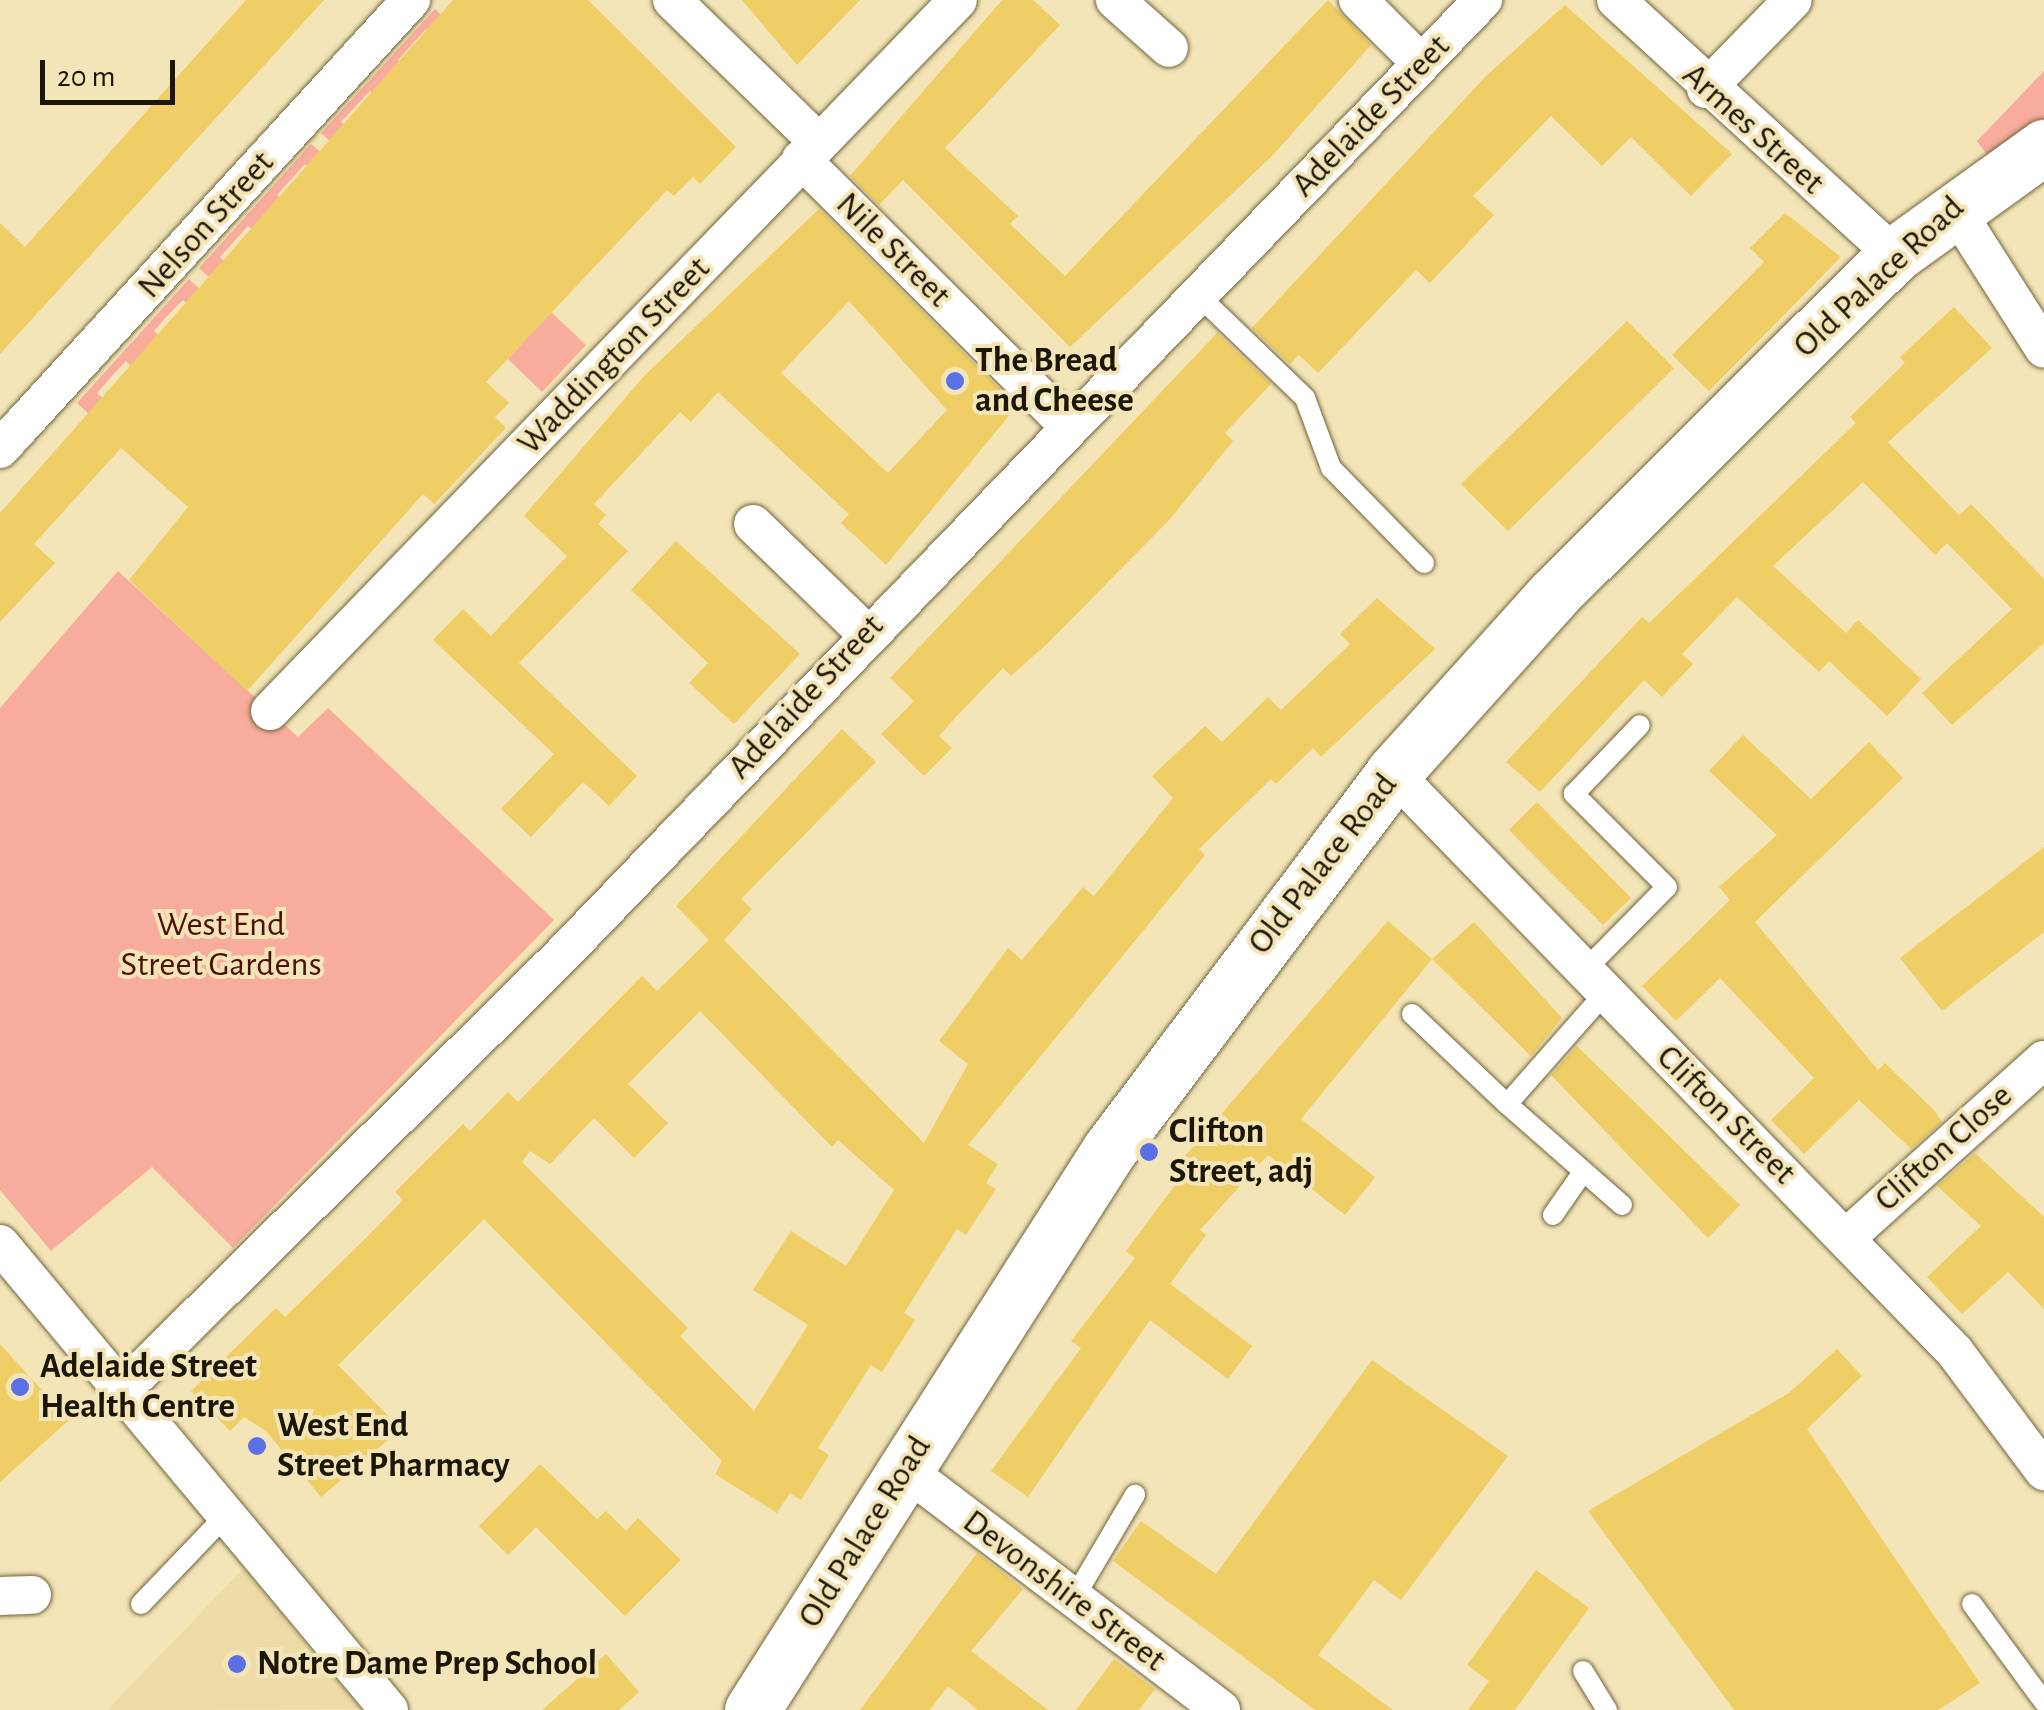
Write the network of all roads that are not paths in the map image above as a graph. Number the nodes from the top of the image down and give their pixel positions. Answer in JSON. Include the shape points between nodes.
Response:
{"nodes":[{"id":1,"x":411,"y":0,"type":"edge"},
{"id":2,"x":672,"y":0,"type":"edge"},
{"id":3,"x":958,"y":0,"type":"edge"},
{"id":4,"x":1116,"y":0,"type":"edge"},
{"id":5,"x":1358,"y":0,"type":"edge"},
{"id":6,"x":1483,"y":0,"type":"edge"},
{"id":7,"x":1616,"y":0,"type":"edge"},
{"id":8,"x":1793,"y":0,"type":"edge"},
{"id":9,"x":1169,"y":48,"type":"dead end"},
{"id":10,"x":1421,"y":63,"type":"junction"},
{"id":11,"x":1706,"y":90,"type":"junction"},
{"id":12,"x":2044,"y":147,"type":"edge"},
{"id":13,"x":810,"y":151,"type":"junction"},
{"id":14,"x":1953,"y":206,"type":"junction"},
{"id":15,"x":1894,"y":254,"type":"junction"},
{"id":16,"x":1197,"y":294,"type":"junction"},
{"id":17,"x":2040,"y":330,"type":"edge"},
{"id":18,"x":1069,"y":426,"type":"junction"},
{"id":19,"x":0,"y":449,"type":"edge"},
{"id":20,"x":753,"y":524,"type":"dead end"},
{"id":21,"x":1424,"y":563,"type":"dead end"},
{"id":22,"x":866,"y":632,"type":"junction"},
{"id":23,"x":270,"y":711,"type":"dead end"},
{"id":24,"x":1640,"y":725,"type":"dead end"},
{"id":25,"x":1394,"y":773,"type":"junction"},
{"id":26,"x":1596,"y":981,"type":"junction"},
{"id":27,"x":1412,"y":1014,"type":"dead end"},
{"id":28,"x":2044,"y":1060,"type":"edge"},
{"id":29,"x":1508,"y":1104,"type":"junction"},
{"id":30,"x":1583,"y":1172,"type":"junction"},
{"id":31,"x":1622,"y":1205,"type":"dead end"},
{"id":32,"x":1553,"y":1215,"type":"dead end"},
{"id":33,"x":1846,"y":1238,"type":"junction"},
{"id":34,"x":0,"y":1244,"type":"edge"},
{"id":35,"x":124,"y":1388,"type":"junction"},
{"id":36,"x":2044,"y":1471,"type":"edge"},
{"id":37,"x":908,"y":1472,"type":"junction"},
{"id":38,"x":1136,"y":1495,"type":"dead end"},
{"id":39,"x":228,"y":1513,"type":"junction"},
{"id":40,"x":1074,"y":1598,"type":"junction"},
{"id":41,"x":141,"y":1604,"type":"dead end"},
{"id":42,"x":1972,"y":1604,"type":"dead end"},
{"id":43,"x":1583,"y":1671,"type":"dead end"},
{"id":44,"x":2044,"y":1702,"type":"edge"},
{"id":45,"x":389,"y":1710,"type":"edge"},
{"id":46,"x":752,"y":1710,"type":"edge"},
{"id":47,"x":1220,"y":1710,"type":"edge"},
{"id":48,"x":1607,"y":1710,"type":"edge"}],
"edges":[{"from":1,"to":19,"type":"street","name":"Nelson Street"},
{"from":2,"to":13,"type":"street","name":"Nile Street"},
{"from":3,"to":13,"type":"street","name":"Waddington Street"},
{"from":4,"to":9,"type":"street"},
{"from":5,"to":10,"type":"street"},
{"from":6,"to":10,"type":"street","name":"Adelaide Street"},
{"from":7,"to":11,"type":"street","name":"Armes Street"},
{"from":8,"to":11,"type":"street"},
{"from":10,"to":16,"type":"street","name":"Adelaide Street"},
{"from":11,"to":15,"type":"street","name":"Armes Street"},
{"from":12,"to":14,"type":"main road","name":"Old Palace Road"},
{"from":13,"to":18,"type":"street","name":"Nile Street"},
{"from":13,"to":23,"type":"street","name":"Waddington Street"},
{"from":14,"to":15,"type":"main road","name":"Old Palace Road"},
{"from":14,"to":17,"type":"street"},
{"from":15,"to":25,"type":"main road","name":"Old Palace Road","via":[[1553,595]]},
{"from":16,"to":18,"type":"street","name":"Adelaide Street"},
{"from":16,"to":21,"type":"lane","via":[[1305,398],[1331,468]]},
{"from":18,"to":22,"type":"street","name":"Adelaide Street"},
{"from":20,"to":22,"type":"street"},
{"from":22,"to":35,"type":"street","name":"Adelaide Street","via":[[519,1000]]},
{"from":24,"to":26,"type":"lane","via":[[1574,794],[1667,887]]},
{"from":25,"to":26,"type":"street","name":"Clifton Street"},
{"from":25,"to":37,"type":"main road","name":"Old Palace Road","via":[[1110,1149]]},
{"from":26,"to":29,"type":"lane"},
{"from":26,"to":33,"type":"street","name":"Clifton Street"},
{"from":27,"to":29,"type":"lane"},
{"from":28,"to":33,"type":"street","name":"Clifton Close"},
{"from":29,"to":30,"type":"lane"},
{"from":30,"to":31,"type":"lane"},
{"from":30,"to":32,"type":"lane"},
{"from":33,"to":36,"type":"street","name":"Clifton Street","via":[[1955,1352]]},
{"from":34,"to":35,"type":"street"},
{"from":35,"to":39,"type":"street"},
{"from":37,"to":40,"type":"street","name":"Devonshire Street"},
{"from":37,"to":46,"type":"main road","name":"Old Palace Road"},
{"from":38,"to":40,"type":"lane"},
{"from":39,"to":41,"type":"lane"},
{"from":39,"to":45,"type":"street"},
{"from":40,"to":47,"type":"street","name":"Devonshire Street"},
{"from":42,"to":44,"type":"lane"},
{"from":43,"to":48,"type":"lane"}]}
